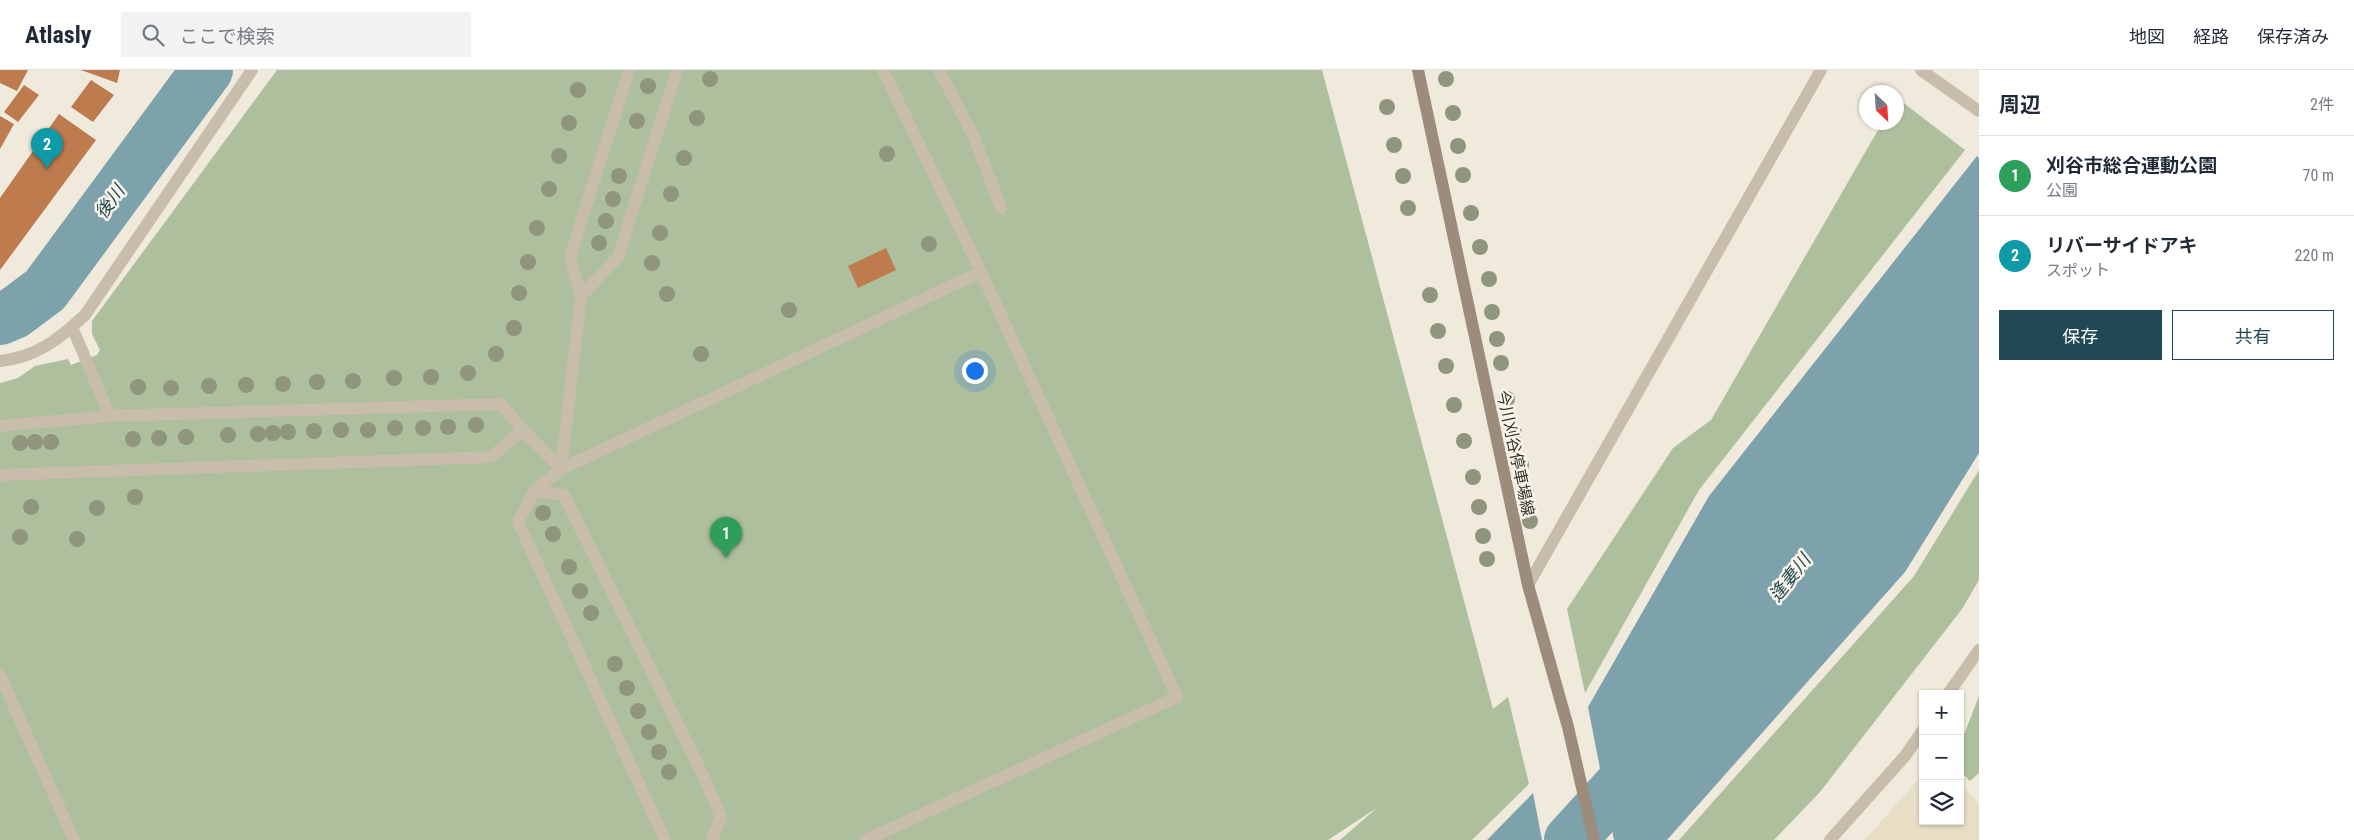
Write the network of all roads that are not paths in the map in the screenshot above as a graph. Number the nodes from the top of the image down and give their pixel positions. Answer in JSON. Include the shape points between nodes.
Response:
{"nodes":[{"id":1,"x":252,"y":70,"type":"edge"},
{"id":2,"x":629,"y":70,"type":"edge"},
{"id":3,"x":677,"y":70,"type":"edge"},
{"id":4,"x":883,"y":70,"type":"edge"},
{"id":5,"x":939,"y":70,"type":"edge"},
{"id":6,"x":1418,"y":70,"type":"edge"},
{"id":7,"x":1821,"y":70,"type":"edge"},
{"id":8,"x":1921,"y":70,"type":"edge"},
{"id":9,"x":1979,"y":110,"type":"edge"},
{"id":10,"x":1001,"y":208,"type":"dead end"},
{"id":11,"x":981,"y":272,"type":"junction"},
{"id":12,"x":582,"y":296,"type":"junction"},
{"id":13,"x":72,"y":327,"type":"junction"},
{"id":14,"x":0,"y":361,"type":"edge"},
{"id":15,"x":110,"y":416,"type":"junction"},
{"id":16,"x":0,"y":426,"type":"edge"},
{"id":17,"x":523,"y":430,"type":"junction"},
{"id":18,"x":561,"y":469,"type":"junction"},
{"id":19,"x":0,"y":475,"type":"edge"},
{"id":20,"x":534,"y":491,"type":"junction"},
{"id":21,"x":1528,"y":585,"type":"junction"},
{"id":22,"x":1979,"y":650,"type":"edge"},
{"id":23,"x":0,"y":675,"type":"edge"},
{"id":24,"x":1951,"y":690,"type":"edge"},
{"id":25,"x":1920,"y":735,"type":"edge"},
{"id":26,"x":74,"y":840,"type":"edge"},
{"id":27,"x":666,"y":840,"type":"edge"},
{"id":28,"x":712,"y":840,"type":"edge"},
{"id":29,"x":866,"y":840,"type":"edge"},
{"id":30,"x":1594,"y":840,"type":"edge"},
{"id":31,"x":1830,"y":840,"type":"edge"}],
"edges":[{"from":1,"to":13,"type":"street","via":[[85,315]]},
{"from":2,"to":12,"type":"street","via":[[570,257]]},
{"from":3,"to":12,"type":"street","via":[[618,257]]},
{"from":4,"to":11,"type":"street"},
{"from":5,"to":10,"type":"street","via":[[974,137]]},
{"from":6,"to":21,"type":"main road","name":"今川刈谷停車場線"},
{"from":7,"to":21,"type":"street"},
{"from":8,"to":9,"type":"street"},
{"from":11,"to":18,"type":"street"},
{"from":11,"to":29,"type":"street","via":[[1177,697]]},
{"from":12,"to":18,"type":"street"},
{"from":13,"to":14,"type":"street","via":[[53,344],[16,359]]},
{"from":13,"to":15,"type":"street"},
{"from":15,"to":16,"type":"street"},
{"from":15,"to":17,"type":"street","via":[[501,404]]},
{"from":17,"to":18,"type":"street"},
{"from":17,"to":19,"type":"street","via":[[491,457]]},
{"from":18,"to":20,"type":"street"},
{"from":20,"to":27,"type":"street","via":[[518,522]]},
{"from":20,"to":28,"type":"street","via":[[564,495],[721,817]]},
{"from":21,"to":30,"type":"main road","name":"今川刈谷停車場線","via":[[1568,727]]},
{"from":22,"to":24,"type":"street"},
{"from":23,"to":26,"type":"street"},
{"from":25,"to":31,"type":"street","via":[[1905,756]]}]}
